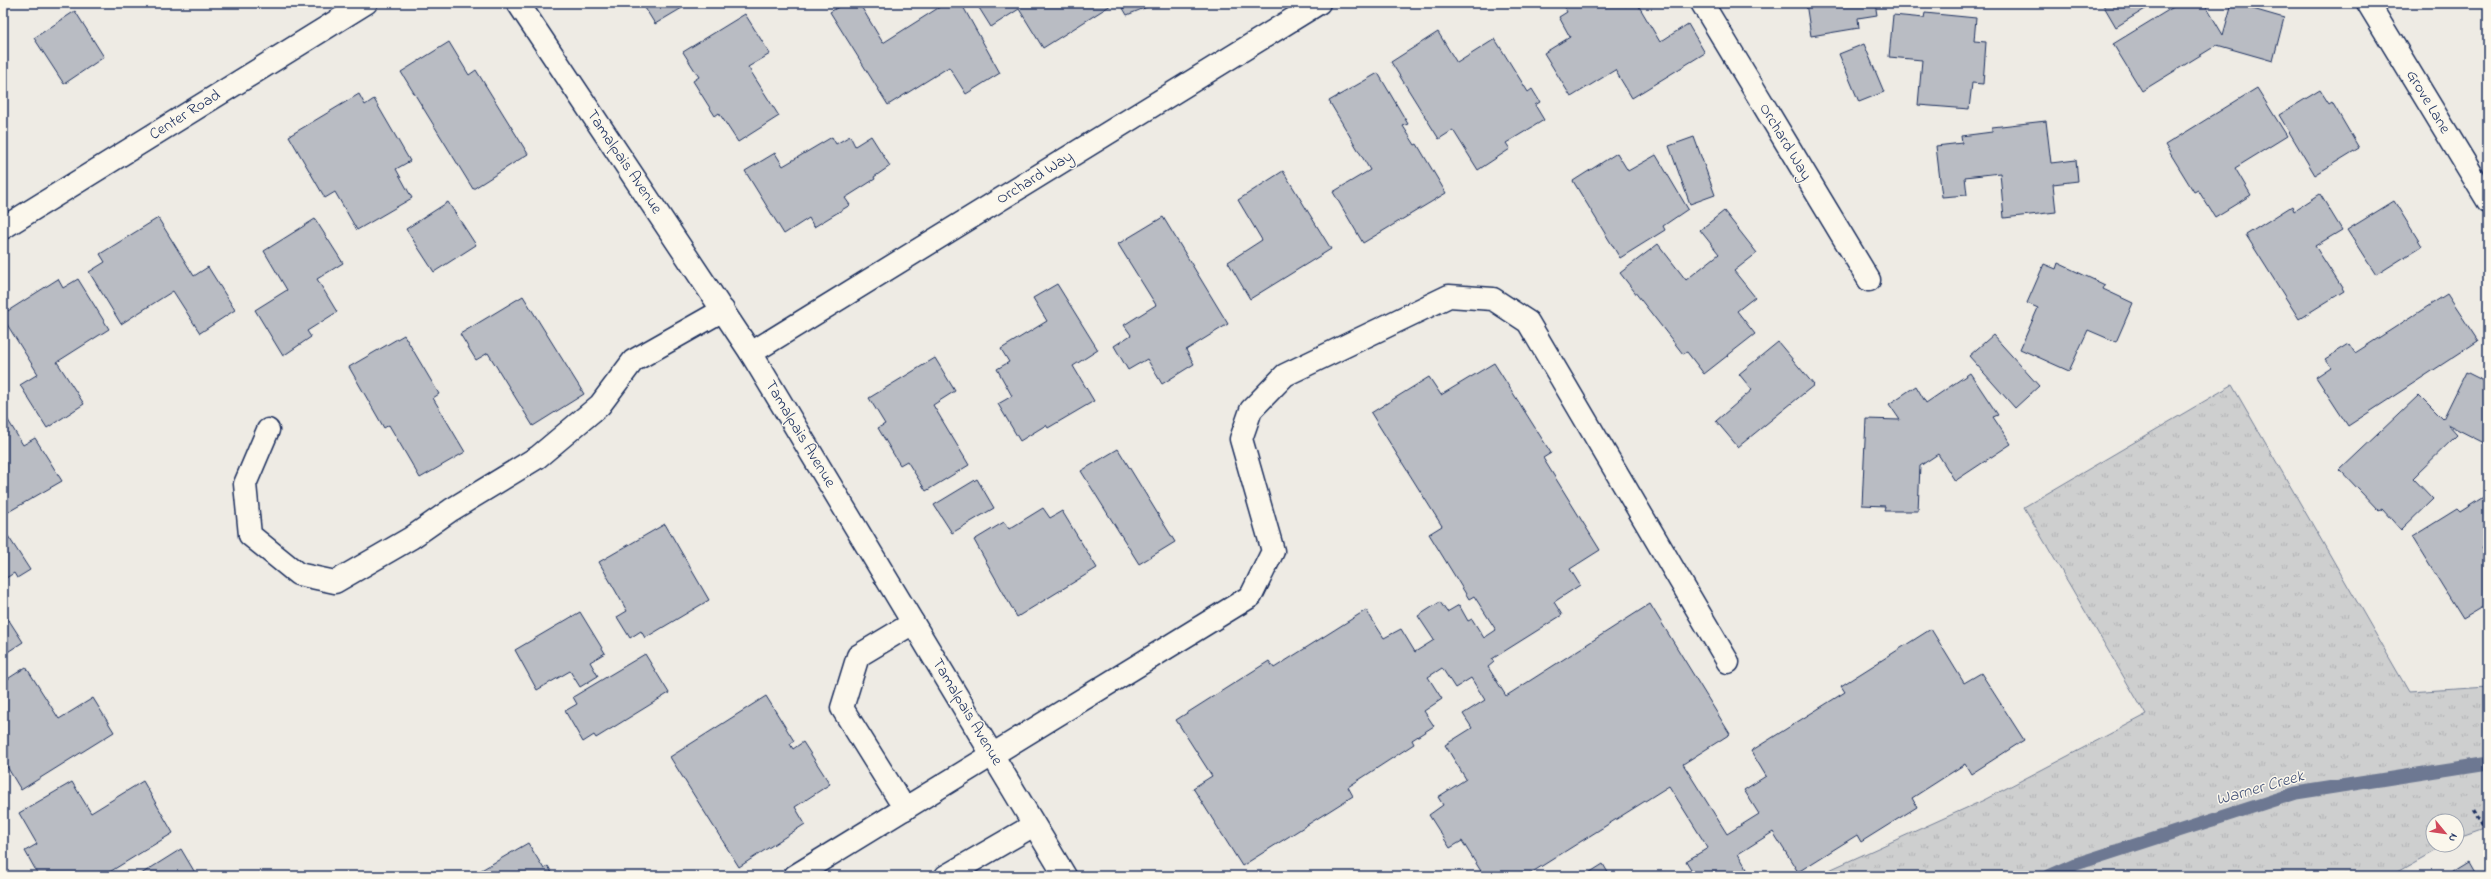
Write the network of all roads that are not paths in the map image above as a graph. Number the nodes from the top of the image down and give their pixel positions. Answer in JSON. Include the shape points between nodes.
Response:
{"nodes":[{"id":1,"x":366,"y":3,"type":"edge"},
{"id":2,"x":518,"y":3,"type":"edge"},
{"id":3,"x":1319,"y":3,"type":"edge"},
{"id":4,"x":1702,"y":3,"type":"edge"},
{"id":5,"x":2368,"y":3,"type":"edge"},
{"id":6,"x":2488,"y":201,"type":"edge"},
{"id":7,"x":3,"y":228,"type":"edge"},
{"id":8,"x":1869,"y":280,"type":"dead end"},
{"id":9,"x":723,"y":310,"type":"junction"},
{"id":10,"x":751,"y":353,"type":"junction"},
{"id":11,"x":268,"y":430,"type":"dead end"},
{"id":12,"x":913,"y":623,"type":"junction"},
{"id":13,"x":1728,"y":662,"type":"dead end"},
{"id":14,"x":992,"y":754,"type":"junction"},
{"id":15,"x":904,"y":809,"type":"junction"},
{"id":16,"x":1034,"y":825,"type":"junction"},
{"id":17,"x":795,"y":876,"type":"edge"},
{"id":18,"x":946,"y":876,"type":"edge"},
{"id":19,"x":1065,"y":876,"type":"edge"}],
"edges":[{"from":1,"to":7,"type":"street","name":"Center Road"},
{"from":2,"to":9,"type":"street","name":"Tamalpais Avenue"},
{"from":3,"to":10,"type":"street","name":"Orchard Way"},
{"from":4,"to":8,"type":"street","name":"Orchard Way"},
{"from":5,"to":6,"type":"street","name":"Grove Lane"},
{"from":9,"to":10,"type":"street","name":"Tamalpais Avenue"},
{"from":9,"to":11,"type":"street","via":[[633,361],[600,405],[538,458],[451,510],[411,538],[335,582],[298,574],[250,535],[245,484]]},
{"from":10,"to":12,"type":"street","name":"Tamalpais Avenue"},
{"from":12,"to":14,"type":"street","name":"Tamalpais Avenue"},
{"from":12,"to":15,"type":"street","via":[[858,656],[842,708]]},
{"from":13,"to":14,"type":"street","via":[[1528,322],[1493,299],[1449,296],[1285,375],[1251,410],[1241,439],[1273,551],[1251,596]]},
{"from":14,"to":15,"type":"street"},
{"from":14,"to":16,"type":"street","name":"Tamalpais Avenue"},
{"from":15,"to":17,"type":"street"},
{"from":16,"to":18,"type":"street"},
{"from":16,"to":19,"type":"street","name":"Tamalpais Avenue"}]}
